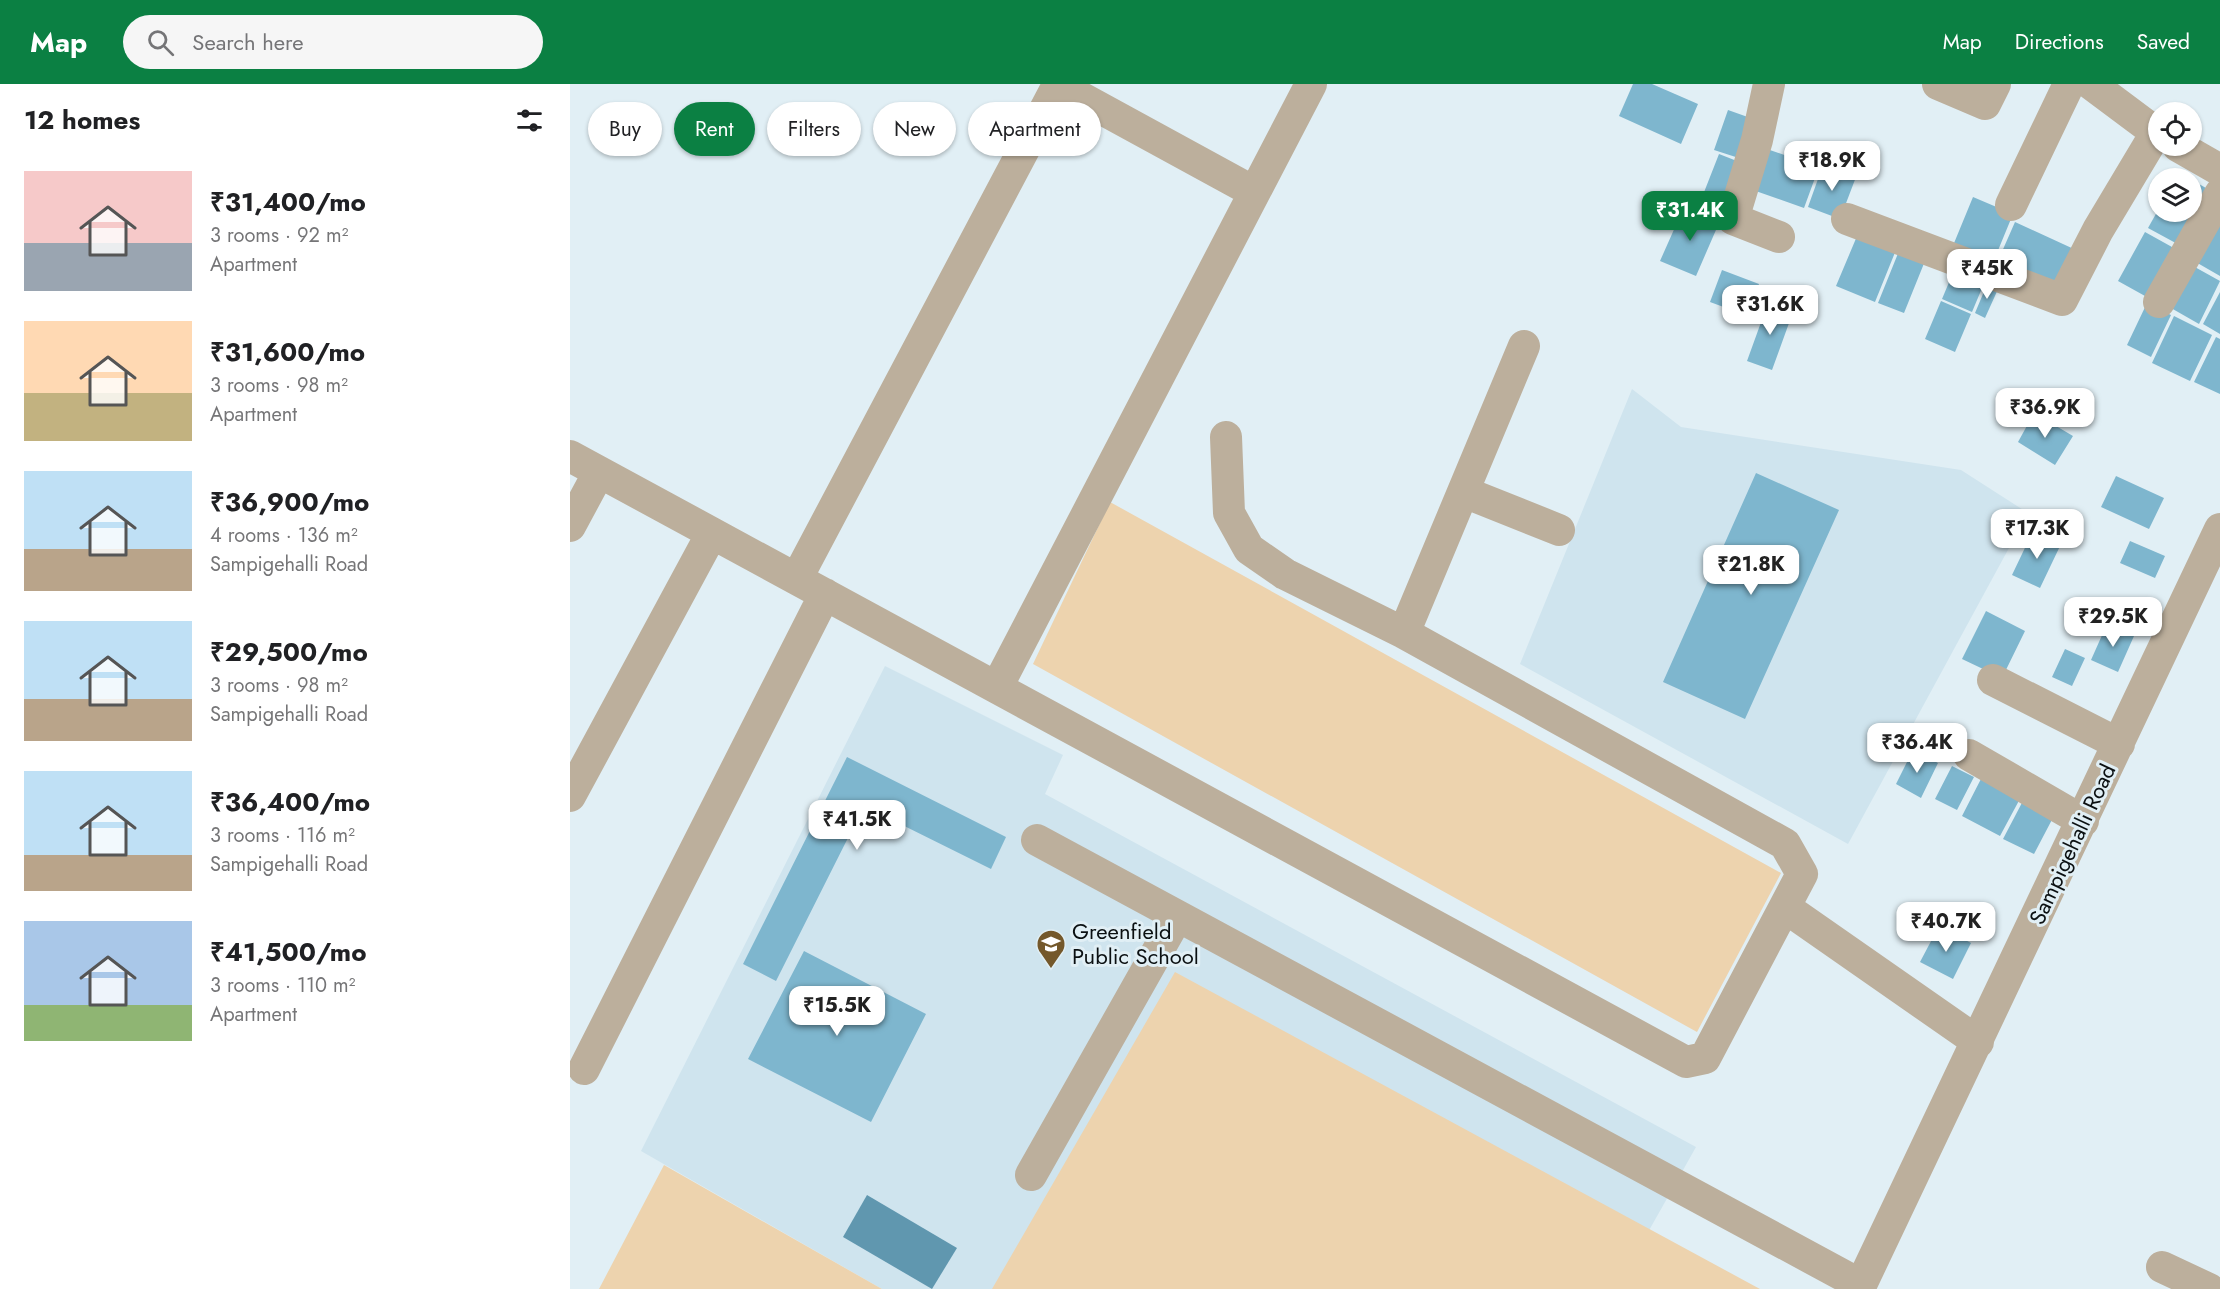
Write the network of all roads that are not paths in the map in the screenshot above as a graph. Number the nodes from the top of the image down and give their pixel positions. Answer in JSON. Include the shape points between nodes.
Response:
{"nodes":[{"id":1,"x":1311,"y":84,"type":"edge"},
{"id":2,"x":1769,"y":84,"type":"edge"},
{"id":3,"x":1938,"y":84,"type":"edge"},
{"id":4,"x":1995,"y":84,"type":"edge"},
{"id":5,"x":2069,"y":84,"type":"edge"},
{"id":6,"x":2091,"y":84,"type":"edge"},
{"id":7,"x":2148,"y":125,"type":"edge"},
{"id":8,"x":2151,"y":156,"type":"edge"},
{"id":9,"x":2196,"y":156,"type":"edge"},
{"id":10,"x":2220,"y":170,"type":"edge"},
{"id":11,"x":1254,"y":192,"type":"junction"},
{"id":12,"x":2220,"y":194,"type":"edge"},
{"id":13,"x":2012,"y":205,"type":"dead end"},
{"id":14,"x":1847,"y":219,"type":"dead end"},
{"id":15,"x":1779,"y":237,"type":"dead end"},
{"id":16,"x":2159,"y":302,"type":"dead end"},
{"id":17,"x":1524,"y":346,"type":"dead end"},
{"id":18,"x":1226,"y":437,"type":"dead end"},
{"id":19,"x":570,"y":456,"type":"edge"},
{"id":20,"x":599,"y":472,"type":"junction"},
{"id":21,"x":1464,"y":492,"type":"junction"},
{"id":22,"x":570,"y":526,"type":"edge"},
{"id":23,"x":2220,"y":529,"type":"edge"},
{"id":24,"x":1559,"y":530,"type":"dead end"},
{"id":25,"x":712,"y":533,"type":"junction"},
{"id":26,"x":797,"y":578,"type":"junction"},
{"id":27,"x":825,"y":594,"type":"junction"},
{"id":28,"x":1404,"y":633,"type":"junction"},
{"id":29,"x":1993,"y":680,"type":"dead end"},
{"id":30,"x":997,"y":687,"type":"junction"},
{"id":31,"x":2119,"y":744,"type":"junction"},
{"id":32,"x":1968,"y":755,"type":"dead end"},
{"id":33,"x":570,"y":796,"type":"edge"},
{"id":34,"x":2083,"y":821,"type":"junction"},
{"id":35,"x":1037,"y":840,"type":"dead end"},
{"id":36,"x":1786,"y":908,"type":"junction"},
{"id":37,"x":1177,"y":916,"type":"junction"},
{"id":38,"x":1978,"y":1042,"type":"junction"},
{"id":39,"x":584,"y":1069,"type":"dead end"},
{"id":40,"x":1031,"y":1175,"type":"dead end"},
{"id":41,"x":2162,"y":1267,"type":"dead end"},
{"id":42,"x":1860,"y":1287,"type":"edge"},
{"id":43,"x":2209,"y":1289,"type":"edge"}],
"edges":[{"from":1,"to":11,"type":"street"},
{"from":2,"to":15,"type":"street","via":[[1733,219]]},
{"from":3,"to":4,"type":"street","via":[[1985,104]]},
{"from":5,"to":13,"type":"street"},
{"from":6,"to":7,"type":"street"},
{"from":8,"to":14,"type":"street","via":[[2098,230],[2062,300]]},
{"from":9,"to":10,"type":"street"},
{"from":11,"to":26,"type":"street","via":[[1058,85]]},
{"from":11,"to":30,"type":"street"},
{"from":12,"to":16,"type":"street"},
{"from":17,"to":21,"type":"street"},
{"from":18,"to":28,"type":"street","via":[[1229,513],[1249,549],[1286,574]]},
{"from":19,"to":20,"type":"street"},
{"from":20,"to":22,"type":"street"},
{"from":20,"to":25,"type":"street"},
{"from":21,"to":24,"type":"street"},
{"from":21,"to":28,"type":"street"},
{"from":23,"to":31,"type":"street","name":"Sampigehalli Road"},
{"from":25,"to":26,"type":"street"},
{"from":25,"to":33,"type":"street"},
{"from":26,"to":27,"type":"street"},
{"from":27,"to":30,"type":"street"},
{"from":27,"to":39,"type":"street"},
{"from":28,"to":36,"type":"street","via":[[1785,844],[1802,874]]},
{"from":29,"to":31,"type":"street"},
{"from":30,"to":36,"type":"street","via":[[1686,1062],[1705,1058]]},
{"from":31,"to":34,"type":"street","name":"Sampigehalli Road"},
{"from":32,"to":34,"type":"street"},
{"from":34,"to":38,"type":"street","name":"Sampigehalli Road"},
{"from":35,"to":37,"type":"street"},
{"from":36,"to":38,"type":"street"},
{"from":37,"to":40,"type":"street"},
{"from":37,"to":42,"type":"street"},
{"from":38,"to":42,"type":"street","name":"Sampigehalli Road"},
{"from":41,"to":43,"type":"street"}]}
